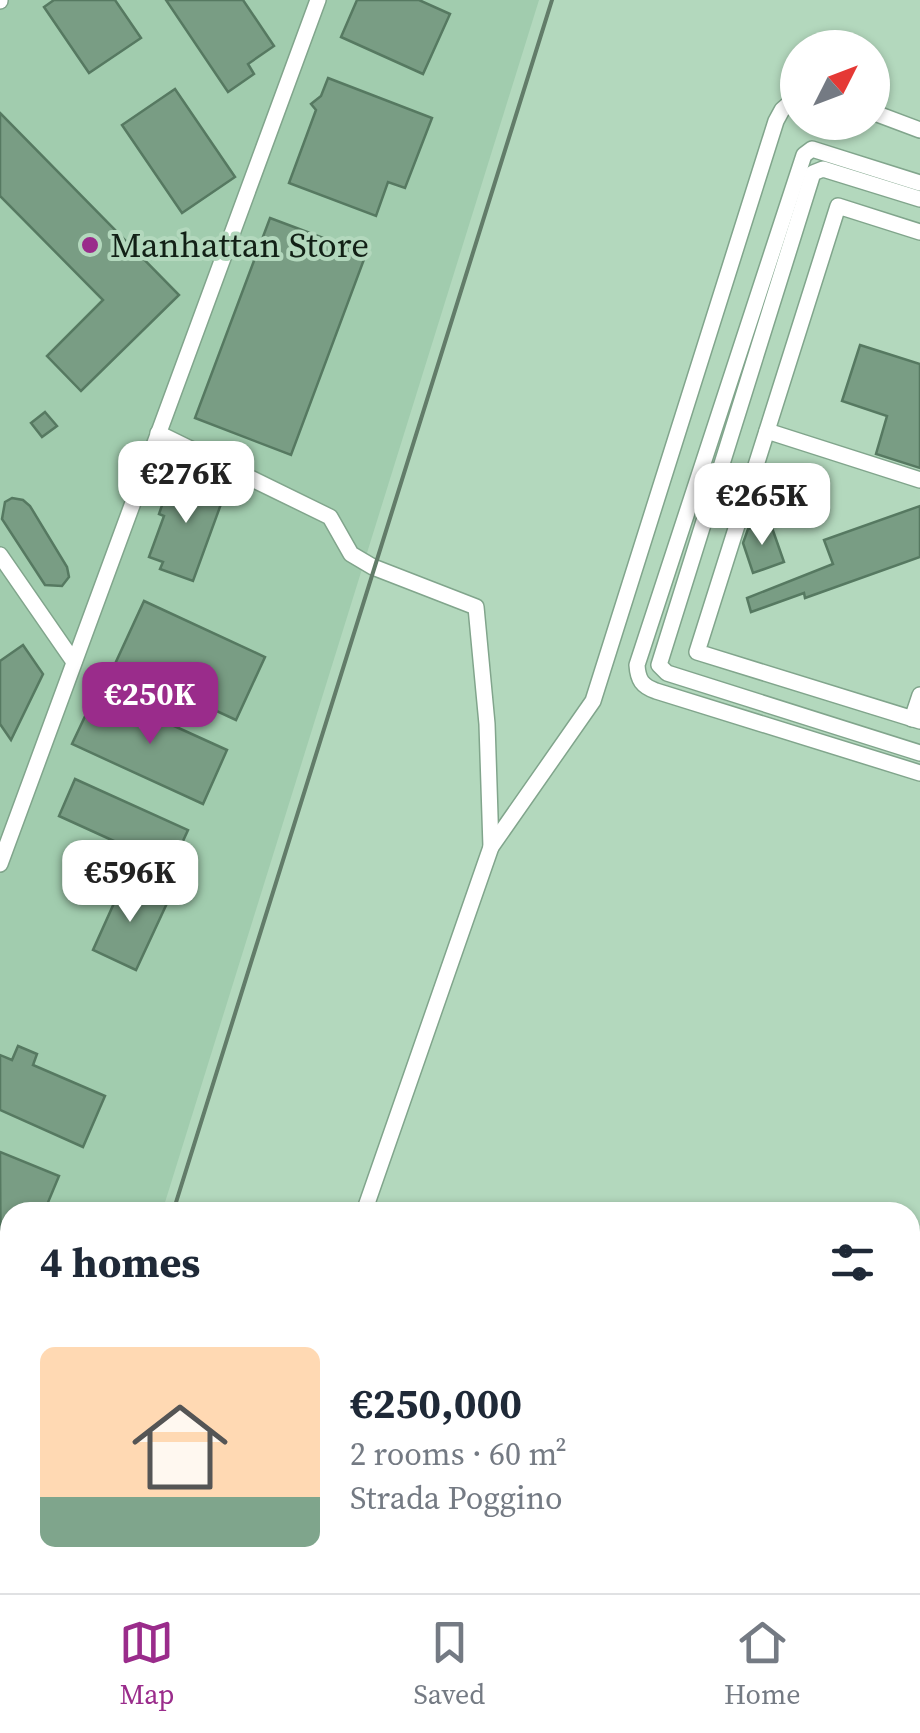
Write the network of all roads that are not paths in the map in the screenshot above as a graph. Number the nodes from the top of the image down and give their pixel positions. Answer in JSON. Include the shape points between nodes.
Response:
{"nodes":[{"id":1,"x":318,"y":0,"type":"edge"},
{"id":2,"x":780,"y":114,"type":"edge"},
{"id":3,"x":890,"y":119,"type":"edge"},
{"id":4,"x":920,"y":130,"type":"edge"},
{"id":5,"x":920,"y":183,"type":"edge"},
{"id":6,"x":920,"y":199,"type":"edge"},
{"id":7,"x":920,"y":232,"type":"edge"},
{"id":8,"x":767,"y":431,"type":"junction"},
{"id":9,"x":158,"y":433,"type":"junction"},
{"id":10,"x":920,"y":480,"type":"edge"},
{"id":11,"x":0,"y":555,"type":"edge"},
{"id":12,"x":74,"y":662,"type":"junction"},
{"id":13,"x":920,"y":695,"type":"edge"},
{"id":14,"x":916,"y":720,"type":"edge"},
{"id":15,"x":920,"y":753,"type":"edge"},
{"id":16,"x":920,"y":772,"type":"edge"},
{"id":17,"x":491,"y":847,"type":"junction"},
{"id":18,"x":0,"y":864,"type":"edge"},
{"id":19,"x":367,"y":1202,"type":"edge"}],
"edges":[{"from":1,"to":9,"type":"street"},
{"from":2,"to":17,"type":"street","via":[[593,701]]},
{"from":3,"to":4,"type":"street"},
{"from":5,"to":16,"type":"street","via":[[812,149],[804,155],[637,665],[645,687]]},
{"from":6,"to":15,"type":"street","via":[[823,168],[813,173],[660,665],[667,674]]},
{"from":7,"to":8,"type":"street","via":[[838,206]]},
{"from":8,"to":10,"type":"street"},
{"from":8,"to":14,"type":"street","via":[[698,652]]},
{"from":9,"to":12,"type":"street"},
{"from":9,"to":17,"type":"street","via":[[330,517],[351,554],[372,567],[476,606]]},
{"from":11,"to":12,"type":"street"},
{"from":12,"to":18,"type":"street"},
{"from":13,"to":14,"type":"street"},
{"from":17,"to":19,"type":"street"}]}
